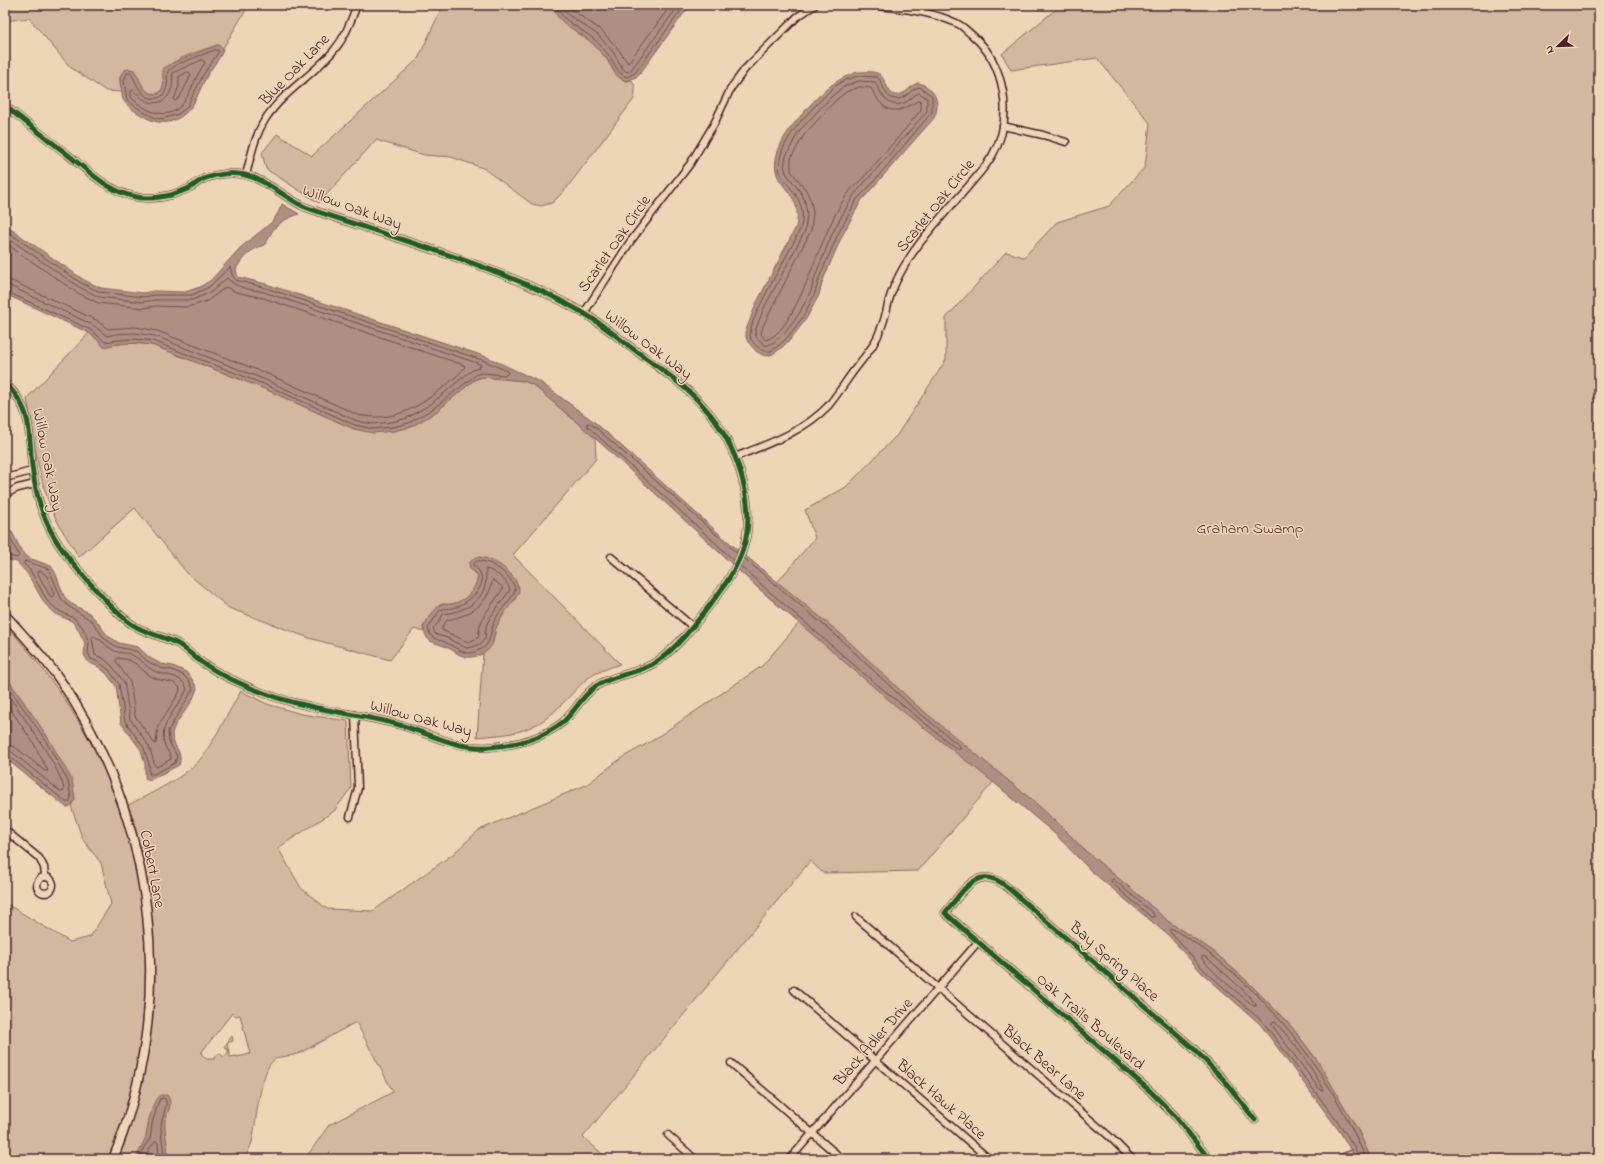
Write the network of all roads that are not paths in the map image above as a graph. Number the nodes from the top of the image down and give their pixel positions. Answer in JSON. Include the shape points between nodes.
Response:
{"nodes":[{"id":1,"x":357,"y":5,"type":"edge"},
{"id":2,"x":815,"y":5,"type":"edge"},
{"id":3,"x":874,"y":5,"type":"edge"},
{"id":4,"x":5,"y":106,"type":"edge"},
{"id":5,"x":1003,"y":126,"type":"junction"},
{"id":6,"x":1066,"y":142,"type":"dead end"},
{"id":7,"x":246,"y":175,"type":"junction"},
{"id":8,"x":584,"y":313,"type":"junction"},
{"id":9,"x":5,"y":383,"type":"edge"},
{"id":10,"x":735,"y":457,"type":"junction"},
{"id":11,"x":32,"y":470,"type":"junction"},
{"id":12,"x":5,"y":478,"type":"edge"},
{"id":13,"x":35,"y":484,"type":"junction"},
{"id":14,"x":5,"y":494,"type":"edge"},
{"id":15,"x":611,"y":557,"type":"dead end"},
{"id":16,"x":5,"y":615,"type":"edge"},
{"id":17,"x":693,"y":627,"type":"junction"},
{"id":18,"x":355,"y":715,"type":"junction"},
{"id":19,"x":350,"y":818,"type":"dead end"},
{"id":20,"x":5,"y":830,"type":"edge"},
{"id":21,"x":45,"y":877,"type":"dead end"},
{"id":22,"x":945,"y":914,"type":"joint"},
{"id":23,"x":856,"y":917,"type":"dead end"},
{"id":24,"x":978,"y":942,"type":"junction"},
{"id":25,"x":938,"y":988,"type":"junction"},
{"id":26,"x":794,"y":990,"type":"dead end"},
{"id":27,"x":876,"y":1061,"type":"junction"},
{"id":28,"x":731,"y":1063,"type":"dead end"},
{"id":29,"x":1255,"y":1120,"type":"dead end"},
{"id":30,"x":812,"y":1134,"type":"junction"},
{"id":31,"x":668,"y":1135,"type":"dead end"},
{"id":32,"x":113,"y":1159,"type":"edge"},
{"id":33,"x":695,"y":1159,"type":"edge"},
{"id":34,"x":790,"y":1159,"type":"edge"},
{"id":35,"x":842,"y":1159,"type":"edge"},
{"id":36,"x":989,"y":1159,"type":"edge"},
{"id":37,"x":1132,"y":1159,"type":"edge"},
{"id":38,"x":1209,"y":1159,"type":"edge"}],
"edges":[{"from":1,"to":7,"type":"street","name":"Blue Oak Lane","via":[[343,38],[335,49],[276,104],[266,119],[256,137]]},
{"from":2,"to":8,"type":"street","name":"Scarlet Oak Circle","via":[[797,17],[745,69],[731,88],[714,124],[690,164],[630,242]]},
{"from":3,"to":5,"type":"street","name":"Scarlet Oak Circle","via":[[941,17],[958,24],[976,38],[995,65],[1001,81]]},
{"from":4,"to":7,"type":"street","name":"Willow Oak Way","via":[[104,183],[130,196],[163,196],[183,191],[207,178]]},
{"from":5,"to":6,"type":"street"},
{"from":5,"to":10,"type":"street","name":"Scarlet Oak Circle","via":[[997,147],[986,166],[924,238],[900,273],[881,329],[868,354],[833,400],[814,418],[796,430]]},
{"from":7,"to":8,"type":"street","name":"Willow Oak Way","via":[[303,206],[510,277]]},
{"from":8,"to":10,"type":"street","name":"Willow Oak Way","via":[[693,395],[720,427]]},
{"from":9,"to":11,"type":"street","name":"Willow Oak Way","via":[[18,396],[25,410],[29,426]]},
{"from":10,"to":17,"type":"street","name":"Willow Oak Way","via":[[748,515],[746,538],[733,573]]},
{"from":11,"to":12,"type":"street","name":"Willow Oak Way"},
{"from":11,"to":13,"type":"street","name":"Willow Oak Way"},
{"from":13,"to":14,"type":"street","name":"Willow Oak Way"},
{"from":13,"to":18,"type":"street","name":"Willow Oak Way","via":[[43,513],[60,547],[85,578],[131,624],[178,644],[213,670],[236,682],[294,702]]},
{"from":15,"to":17,"type":"street"},
{"from":16,"to":32,"type":"street","name":"Colbert Lane","via":[[52,669],[94,738],[123,804],[140,869],[150,944],[149,1005],[138,1081],[126,1125]]},
{"from":17,"to":18,"type":"street","name":"Willow Oak Way","via":[[656,662],[634,673],[598,685],[562,723],[532,740],[496,747],[466,746],[451,743],[418,729]]},
{"from":18,"to":19,"type":"street","via":[[358,788]]},
{"from":20,"to":21,"type":"street","via":[[39,858],[44,867]]},
{"from":22,"to":24,"type":"street","name":"Oak Trails Boulevard"},
{"from":22,"to":29,"type":"street","name":"Bay Spring Place","via":[[968,885],[976,880],[988,877],[1002,883],[1193,1048],[1224,1080]]},
{"from":23,"to":25,"type":"street","name":"Black Bear Lane"},
{"from":24,"to":25,"type":"street","name":"Black Adler Drive"},
{"from":24,"to":38,"type":"street","name":"Oak Trails Boulevard","via":[[1154,1096],[1181,1123]]},
{"from":25,"to":27,"type":"street","name":"Black Adler Drive"},
{"from":25,"to":37,"type":"street","name":"Black Bear Lane"},
{"from":26,"to":27,"type":"street","name":"Black Hawk Place"},
{"from":27,"to":30,"type":"street","name":"Black Adler Drive"},
{"from":27,"to":36,"type":"street","name":"Black Hawk Place"},
{"from":28,"to":30,"type":"street"},
{"from":30,"to":34,"type":"street","name":"Black Adler Drive"},
{"from":30,"to":35,"type":"street"},
{"from":31,"to":33,"type":"street"}]}
